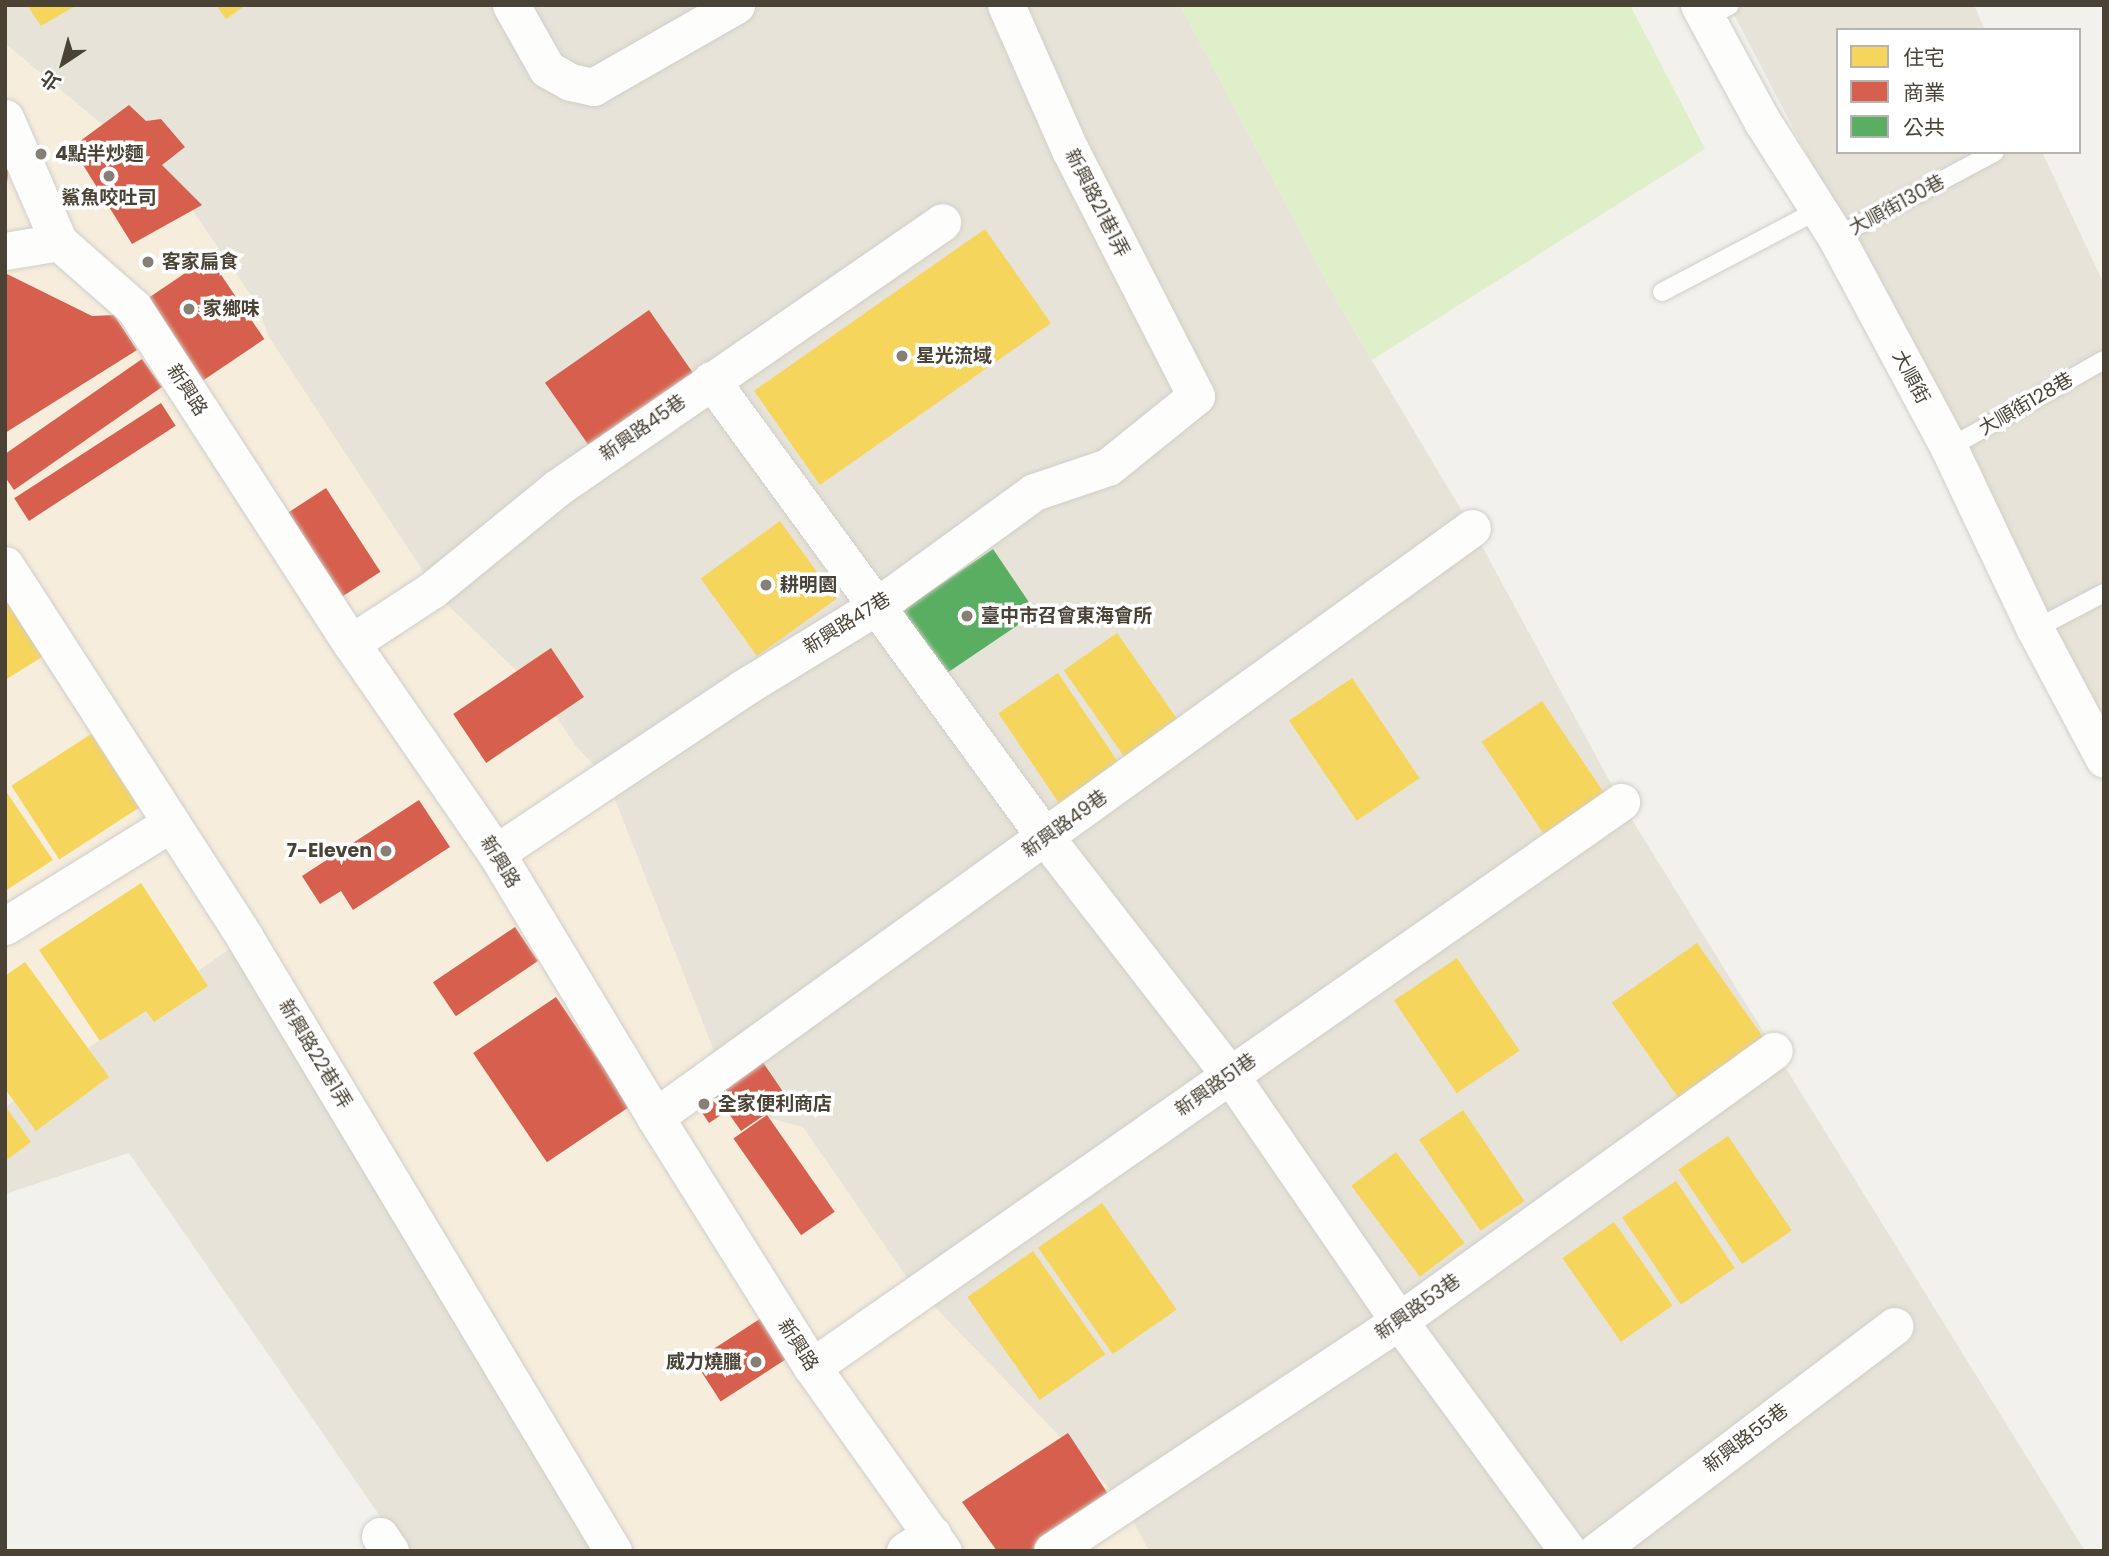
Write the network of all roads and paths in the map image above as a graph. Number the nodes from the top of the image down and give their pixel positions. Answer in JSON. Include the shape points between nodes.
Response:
{"nodes":[{"id":1,"x":511,"y":5,"type":"edge"},
{"id":2,"x":736,"y":5,"type":"edge"},
{"id":3,"x":1006,"y":5,"type":"edge"},
{"id":4,"x":1712,"y":10,"type":"edge"},
{"id":5,"x":5,"y":118,"type":"edge"},
{"id":6,"x":1990,"y":154,"type":"edge"},
{"id":7,"x":942,"y":222,"type":"dead end"},
{"id":8,"x":1827,"y":224,"type":"junction"},
{"id":9,"x":59,"y":242,"type":"junction"},
{"id":10,"x":5,"y":251,"type":"edge"},
{"id":11,"x":1662,"y":292,"type":"dead end"},
{"id":12,"x":2104,"y":359,"type":"edge"},
{"id":13,"x":711,"y":380,"type":"junction"},
{"id":14,"x":1196,"y":396,"type":"joint"},
{"id":15,"x":1949,"y":448,"type":"junction"},
{"id":16,"x":1472,"y":528,"type":"dead end"},
{"id":17,"x":5,"y":565,"type":"edge"},
{"id":18,"x":2104,"y":593,"type":"edge"},
{"id":19,"x":877,"y":606,"type":"junction"},
{"id":20,"x":2035,"y":629,"type":"junction"},
{"id":21,"x":351,"y":643,"type":"junction"},
{"id":22,"x":2104,"y":759,"type":"edge"},
{"id":23,"x":1621,"y":802,"type":"dead end"},
{"id":24,"x":171,"y":823,"type":"junction"},
{"id":25,"x":1046,"y":838,"type":"junction"},
{"id":26,"x":496,"y":853,"type":"junction"},
{"id":27,"x":5,"y":926,"type":"edge"},
{"id":28,"x":1774,"y":1051,"type":"dead end"},
{"id":29,"x":1230,"y":1075,"type":"junction"},
{"id":30,"x":655,"y":1117,"type":"junction"},
{"id":31,"x":1399,"y":1321,"type":"junction"},
{"id":32,"x":1895,"y":1326,"type":"dead end"},
{"id":33,"x":812,"y":1367,"type":"junction"},
{"id":34,"x":927,"y":1545,"type":"edge"},
{"id":35,"x":613,"y":1551,"type":"edge"},
{"id":36,"x":1052,"y":1551,"type":"edge"},
{"id":37,"x":1568,"y":1551,"type":"edge"},
{"id":38,"x":1597,"y":1551,"type":"edge"}],
"edges":[{"from":1,"to":2,"type":"street","via":[[547,69],[593,88]]},
{"from":3,"to":14,"type":"street","name":"新興路21巷1弄","via":[[1070,150]]},
{"from":4,"to":8,"type":"street","name":"大順街","via":[[1762,121]]},
{"from":5,"to":9,"type":"street"},
{"from":6,"to":8,"type":"lane","name":"大順街130巷"},
{"from":7,"to":13,"type":"street","name":"新興路45巷"},
{"from":8,"to":11,"type":"lane","name":"大順街130巷"},
{"from":8,"to":15,"type":"street","name":"大順街"},
{"from":9,"to":10,"type":"street"},
{"from":9,"to":21,"type":"street","name":"新興路","via":[[134,308]]},
{"from":12,"to":15,"type":"lane","name":"大順街128巷"},
{"from":13,"to":19,"type":"street"},
{"from":13,"to":21,"type":"street","name":"新興路45巷","via":[[557,488],[432,590]]},
{"from":14,"to":19,"type":"street","name":"新興路47巷","via":[[1108,467],[1034,492]]},
{"from":15,"to":20,"type":"street","name":"大順街"},
{"from":16,"to":25,"type":"street","name":"新興路49巷"},
{"from":17,"to":24,"type":"street","name":"新興路22巷1弄"},
{"from":18,"to":20,"type":"lane"},
{"from":19,"to":25,"type":"street"},
{"from":19,"to":26,"type":"street","name":"新興路47巷","via":[[743,688]]},
{"from":20,"to":22,"type":"street","name":"大順街"},
{"from":21,"to":26,"type":"street","name":"新興路"},
{"from":23,"to":29,"type":"street","name":"新興路51巷"},
{"from":24,"to":27,"type":"street"},
{"from":24,"to":35,"type":"street","name":"新興路22巷1弄","via":[[245,938]]},
{"from":25,"to":29,"type":"street"},
{"from":25,"to":30,"type":"street","name":"新興路49巷"},
{"from":26,"to":30,"type":"street","name":"新興路"},
{"from":28,"to":31,"type":"street","name":"新興路53巷"},
{"from":29,"to":31,"type":"street"},
{"from":29,"to":33,"type":"street","name":"新興路51巷"},
{"from":30,"to":33,"type":"street","name":"新興路"},
{"from":31,"to":36,"type":"street","name":"新興路53巷"},
{"from":31,"to":37,"type":"street"},
{"from":32,"to":38,"type":"street","name":"新興路55巷"},
{"from":33,"to":34,"type":"street","name":"新興路"}]}
